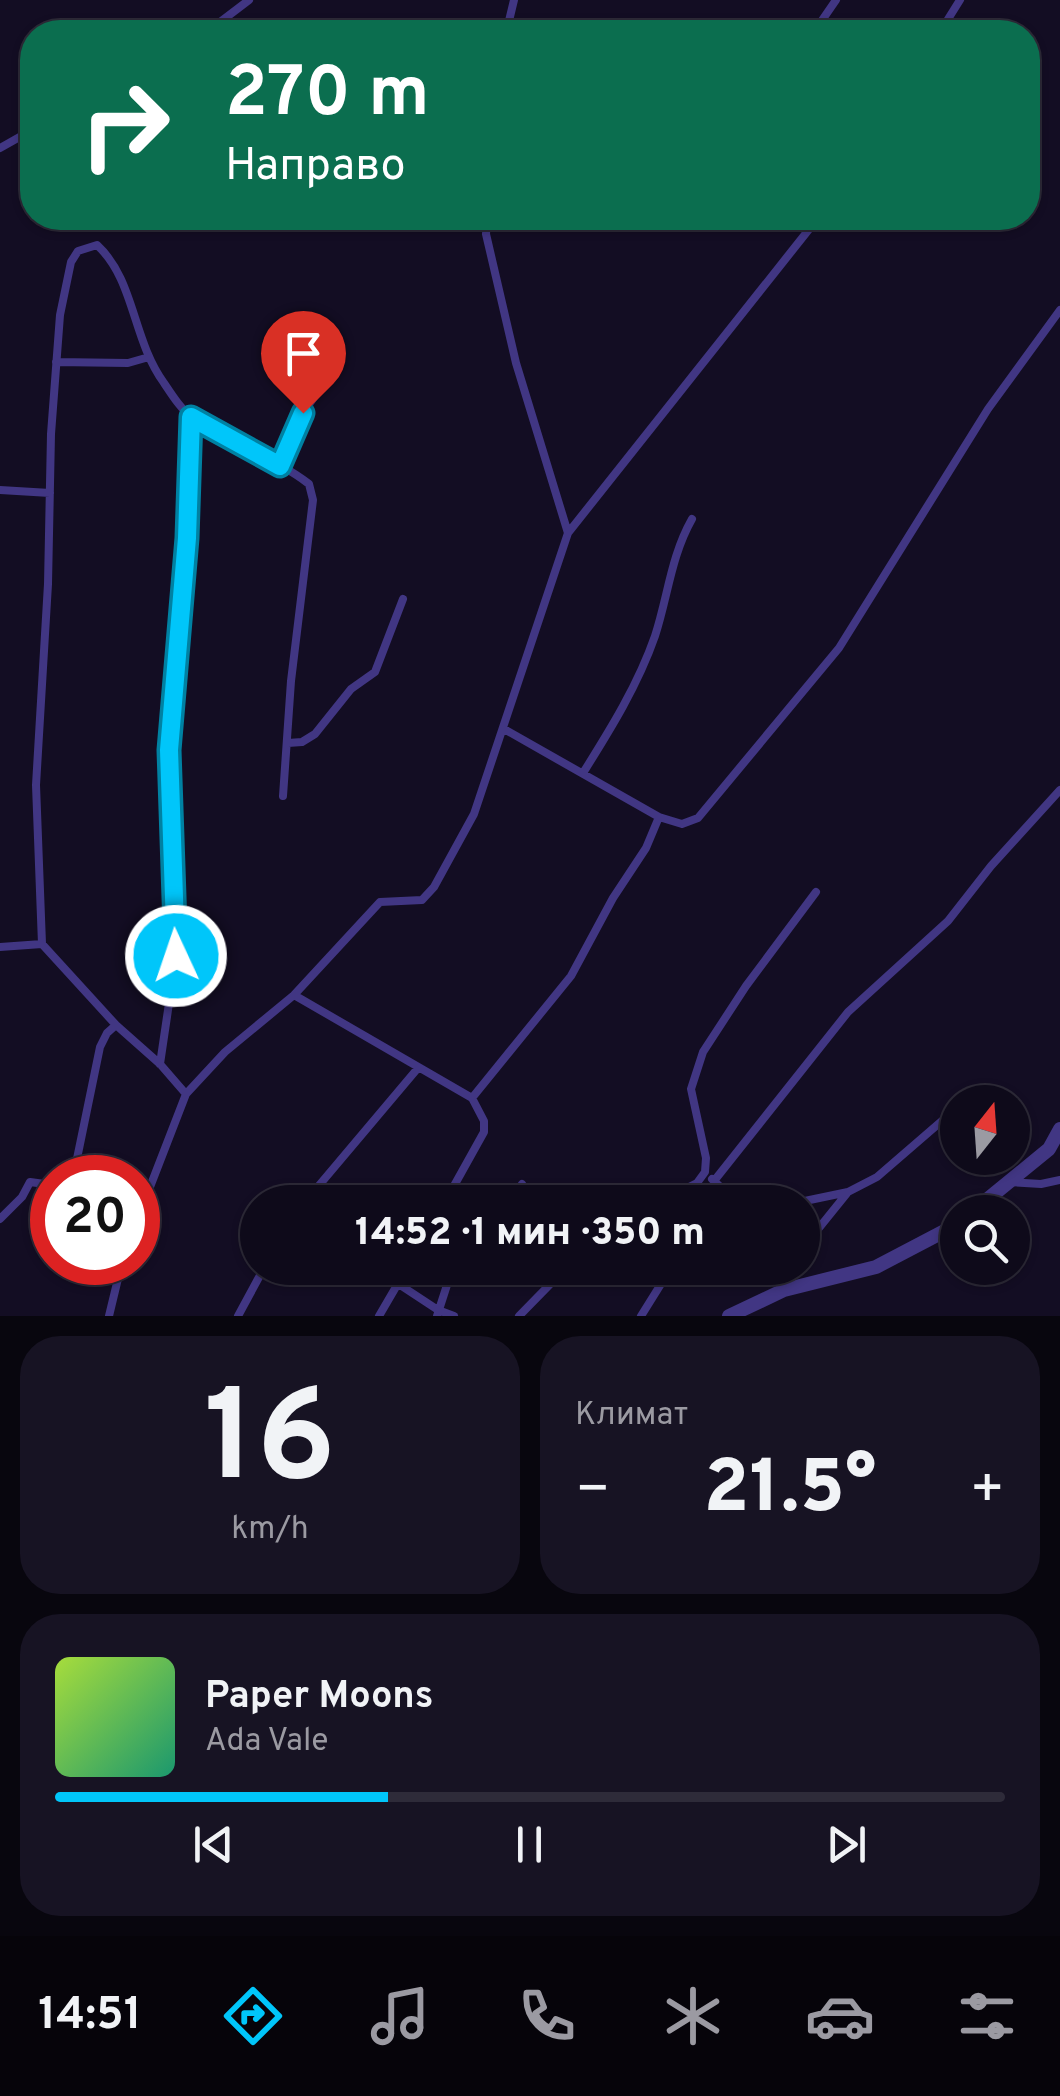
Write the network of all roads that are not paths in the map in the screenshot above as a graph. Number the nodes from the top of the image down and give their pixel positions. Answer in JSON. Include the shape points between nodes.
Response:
{"nodes":[{"id":1,"x":249,"y":0,"type":"edge"},
{"id":2,"x":223,"y":20,"type":"edge"},
{"id":3,"x":486,"y":230,"type":"edge"},
{"id":4,"x":808,"y":230,"type":"edge"},
{"id":5,"x":1060,"y":310,"type":"edge"},
{"id":6,"x":150,"y":357,"type":"junction"},
{"id":7,"x":56,"y":362,"type":"junction"},
{"id":8,"x":322,"y":386,"type":"dead end"},
{"id":9,"x":191,"y":417,"type":"junction"},
{"id":10,"x":280,"y":466,"type":"junction"},
{"id":11,"x":0,"y":490,"type":"edge"},
{"id":12,"x":50,"y":494,"type":"junction"},
{"id":13,"x":692,"y":519,"type":"dead end"},
{"id":14,"x":568,"y":532,"type":"junction"},
{"id":15,"x":404,"y":599,"type":"dead end"},
{"id":16,"x":504,"y":729,"type":"junction"},
{"id":17,"x":288,"y":744,"type":"junction"},
{"id":18,"x":583,"y":773,"type":"junction"},
{"id":19,"x":1060,"y":790,"type":"edge"},
{"id":20,"x":283,"y":796,"type":"dead end"},
{"id":21,"x":659,"y":817,"type":"junction"},
{"id":22,"x":816,"y":892,"type":"dead end"},
{"id":23,"x":42,"y":944,"type":"junction"},
{"id":24,"x":0,"y":946,"type":"edge"},
{"id":25,"x":294,"y":994,"type":"junction"},
{"id":26,"x":116,"y":1025,"type":"junction"},
{"id":27,"x":160,"y":1064,"type":"junction"},
{"id":28,"x":418,"y":1068,"type":"junction"},
{"id":29,"x":186,"y":1094,"type":"junction"},
{"id":30,"x":472,"y":1098,"type":"junction"},
{"id":31,"x":940,"y":1123,"type":"edge"},
{"id":32,"x":1060,"y":1129,"type":"edge"},
{"id":33,"x":79,"y":1155,"type":"edge"},
{"id":34,"x":160,"y":1161,"type":"edge"},
{"id":35,"x":706,"y":1172,"type":"junction"},
{"id":36,"x":714,"y":1180,"type":"junction"},
{"id":37,"x":1060,"y":1180,"type":"edge"},
{"id":38,"x":30,"y":1182,"type":"edge"},
{"id":39,"x":1010,"y":1182,"type":"junction"},
{"id":40,"x":320,"y":1185,"type":"edge"},
{"id":41,"x":454,"y":1185,"type":"edge"},
{"id":42,"x":693,"y":1185,"type":"edge"},
{"id":43,"x":719,"y":1185,"type":"edge"},
{"id":44,"x":848,"y":1192,"type":"junction"},
{"id":45,"x":994,"y":1195,"type":"edge"},
{"id":46,"x":820,"y":1198,"type":"edge"},
{"id":47,"x":0,"y":1219,"type":"edge"},
{"id":48,"x":820,"y":1227,"type":"edge"},
{"id":49,"x":940,"y":1233,"type":"edge"},
{"id":50,"x":116,"y":1285,"type":"edge"},
{"id":51,"x":255,"y":1285,"type":"edge"},
{"id":52,"x":396,"y":1285,"type":"edge"},
{"id":53,"x":400,"y":1285,"type":"edge"},
{"id":54,"x":448,"y":1285,"type":"edge"},
{"id":55,"x":549,"y":1285,"type":"edge"},
{"id":56,"x":661,"y":1285,"type":"edge"},
{"id":57,"x":785,"y":1285,"type":"edge"},
{"id":58,"x":784,"y":1290,"type":"junction"},
{"id":59,"x":438,"y":1313,"type":"edge"},
{"id":60,"x":109,"y":1316,"type":"edge"},
{"id":61,"x":238,"y":1316,"type":"edge"},
{"id":62,"x":379,"y":1316,"type":"edge"},
{"id":63,"x":454,"y":1316,"type":"edge"},
{"id":64,"x":519,"y":1316,"type":"edge"},
{"id":65,"x":641,"y":1316,"type":"edge"},
{"id":66,"x":729,"y":1316,"type":"edge"}],
"edges":[{"from":1,"to":2,"type":"lane"},
{"from":3,"to":14,"type":"lane","via":[[511,345]]},
{"from":4,"to":14,"type":"lane"},
{"from":5,"to":21,"type":"lane","via":[[988,408],[839,648],[698,818],[682,824]]},
{"from":6,"to":7,"type":"lane"},
{"from":6,"to":7,"type":"lane","via":[[119,271],[97,246],[88,246],[71,262],[63,287]]},
{"from":6,"to":9,"type":"lane"},
{"from":7,"to":12,"type":"lane"},
{"from":8,"to":10,"type":"lane"},
{"from":9,"to":10,"type":"lane"},
{"from":9,"to":27,"type":"lane","via":[[169,750],[176,956]]},
{"from":10,"to":17,"type":"lane","via":[[308,484],[313,500]]},
{"from":11,"to":12,"type":"lane"},
{"from":12,"to":23,"type":"lane","via":[[36,785]]},
{"from":13,"to":18,"type":"lane","via":[[670,571],[653,642]]},
{"from":14,"to":16,"type":"lane"},
{"from":15,"to":17,"type":"lane","via":[[375,672],[351,689],[315,734]]},
{"from":16,"to":18,"type":"lane"},
{"from":16,"to":25,"type":"lane","via":[[474,814],[434,886],[416,902],[380,902]]},
{"from":17,"to":20,"type":"lane"},
{"from":18,"to":21,"type":"lane"},
{"from":19,"to":36,"type":"lane","via":[[948,922],[848,1012]]},
{"from":21,"to":30,"type":"lane","via":[[571,976]]},
{"from":22,"to":35,"type":"lane","via":[[703,1052],[691,1088]]},
{"from":23,"to":24,"type":"lane"},
{"from":23,"to":26,"type":"lane"},
{"from":25,"to":28,"type":"lane"},
{"from":25,"to":29,"type":"lane"},
{"from":26,"to":27,"type":"lane"},
{"from":26,"to":33,"type":"lane","via":[[100,1047]]},
{"from":27,"to":29,"type":"lane"},
{"from":28,"to":30,"type":"lane"},
{"from":28,"to":40,"type":"lane"},
{"from":29,"to":34,"type":"lane"},
{"from":30,"to":41,"type":"lane","via":[[484,1132]]},
{"from":31,"to":44,"type":"lane","via":[[896,1163]]},
{"from":32,"to":39,"type":"street","via":[[1049,1149]]},
{"from":35,"to":36,"type":"lane"},
{"from":35,"to":42,"type":"lane"},
{"from":36,"to":43,"type":"lane"},
{"from":37,"to":39,"type":"lane"},
{"from":38,"to":47,"type":"lane"},
{"from":39,"to":45,"type":"street"},
{"from":44,"to":46,"type":"lane"},
{"from":44,"to":48,"type":"lane"},
{"from":49,"to":58,"type":"street","via":[[876,1266]]},
{"from":50,"to":60,"type":"lane"},
{"from":51,"to":61,"type":"lane"},
{"from":52,"to":62,"type":"lane"},
{"from":53,"to":59,"type":"lane"},
{"from":54,"to":59,"type":"lane"},
{"from":55,"to":64,"type":"lane"},
{"from":56,"to":65,"type":"lane"},
{"from":57,"to":58,"type":"lane"},
{"from":58,"to":66,"type":"street"},
{"from":59,"to":63,"type":"lane"}]}
